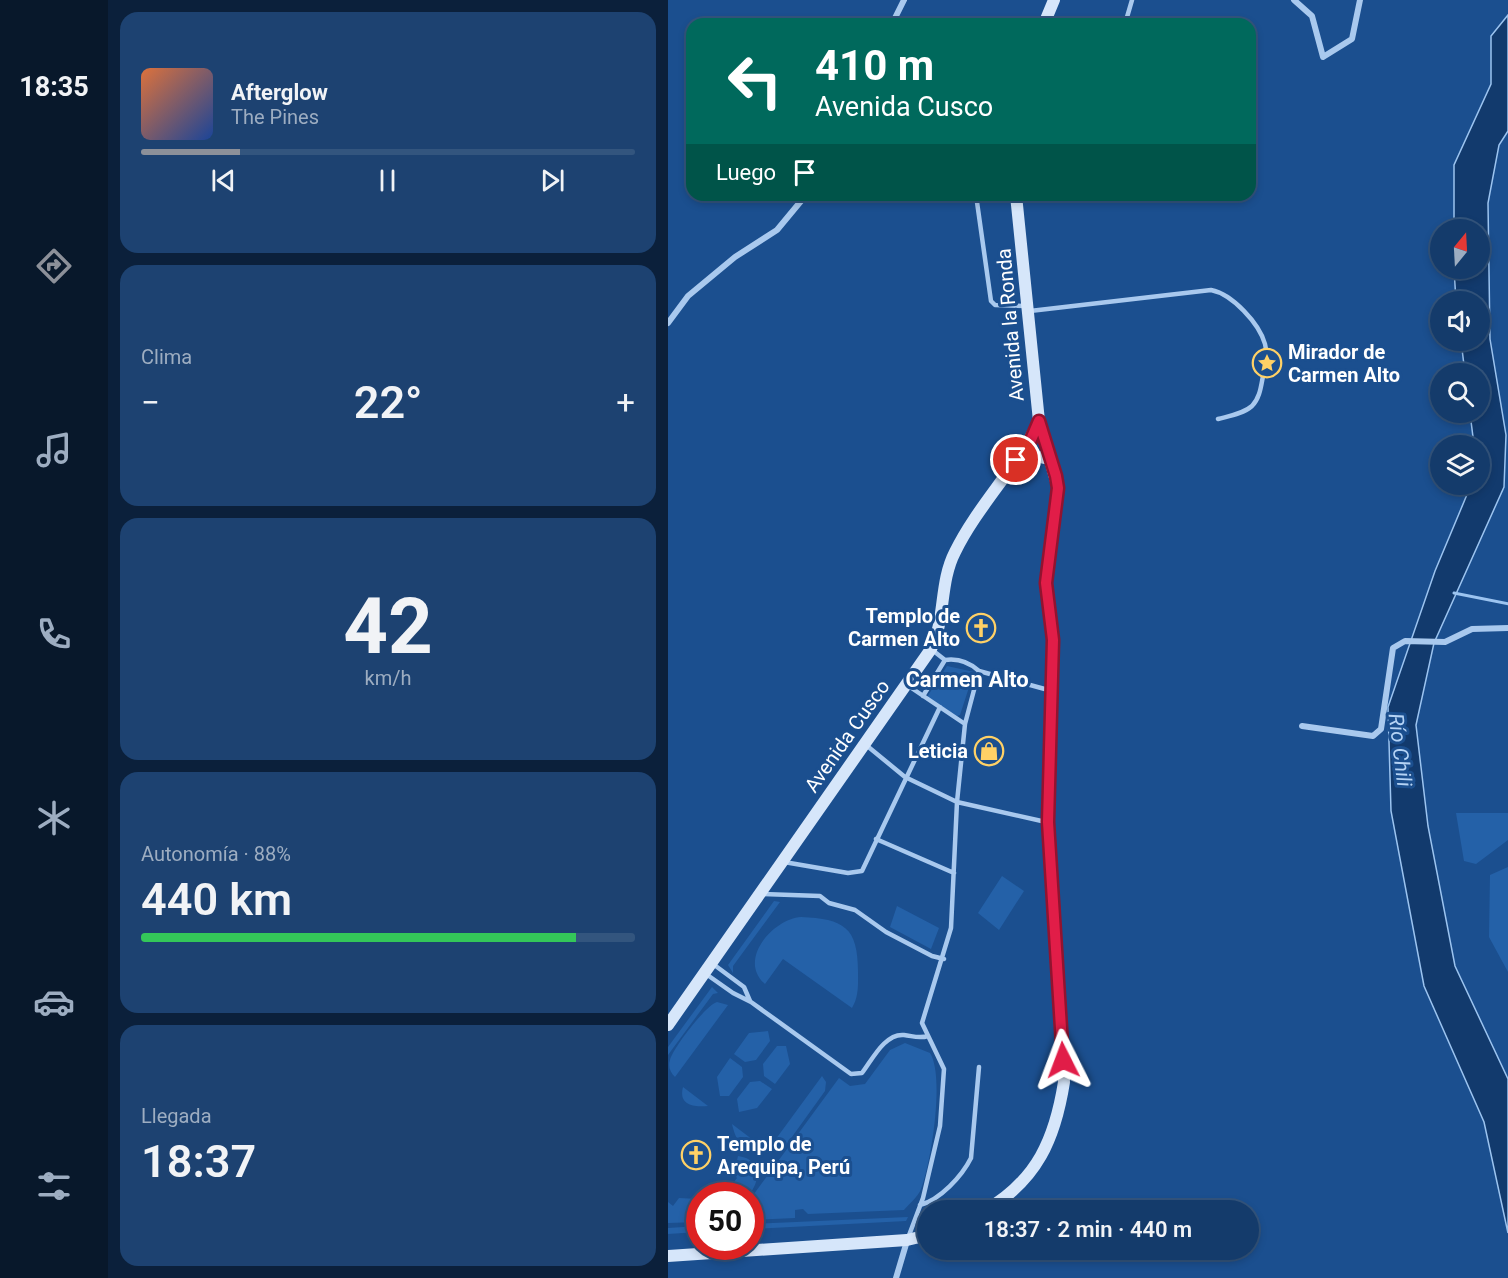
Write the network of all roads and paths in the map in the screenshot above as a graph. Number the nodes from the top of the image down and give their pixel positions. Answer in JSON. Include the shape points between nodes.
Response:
{"nodes":[{"id":1,"x":904,"y":0,"type":"edge"},
{"id":2,"x":1054,"y":0,"type":"edge"},
{"id":3,"x":1132,"y":0,"type":"edge"},
{"id":4,"x":1294,"y":0,"type":"edge"},
{"id":5,"x":1360,"y":0,"type":"edge"},
{"id":6,"x":895,"y":18,"type":"edge"},
{"id":7,"x":1046,"y":18,"type":"edge"},
{"id":8,"x":1127,"y":18,"type":"edge"},
{"id":9,"x":801,"y":201,"type":"edge"},
{"id":10,"x":977,"y":201,"type":"edge"},
{"id":11,"x":1017,"y":201,"type":"edge"},
{"id":12,"x":1028,"y":309,"type":"junction"},
{"id":13,"x":668,"y":323,"type":"edge"},
{"id":14,"x":1218,"y":419,"type":"dead end"},
{"id":15,"x":1039,"y":421,"type":"junction"},
{"id":16,"x":1018,"y":458,"type":"junction"},
{"id":17,"x":1049,"y":459,"type":"junction"},
{"id":18,"x":1508,"y":628,"type":"edge"},
{"id":19,"x":931,"y":649,"type":"junction"},
{"id":20,"x":945,"y":660,"type":"junction"},
{"id":21,"x":979,"y":671,"type":"junction"},
{"id":22,"x":907,"y":685,"type":"junction"},
{"id":23,"x":1052,"y":691,"type":"junction"},
{"id":24,"x":923,"y":696,"type":"junction"},
{"id":25,"x":940,"y":707,"type":"junction"},
{"id":26,"x":965,"y":724,"type":"junction"},
{"id":27,"x":1302,"y":726,"type":"dead end"},
{"id":28,"x":864,"y":744,"type":"junction"},
{"id":29,"x":905,"y":777,"type":"junction"},
{"id":30,"x":957,"y":802,"type":"junction"},
{"id":31,"x":1048,"y":822,"type":"junction"},
{"id":32,"x":876,"y":839,"type":"junction"},
{"id":33,"x":784,"y":862,"type":"junction"},
{"id":34,"x":954,"y":873,"type":"junction"},
{"id":35,"x":761,"y":894,"type":"junction"},
{"id":36,"x":944,"y":959,"type":"junction"},
{"id":37,"x":709,"y":969,"type":"junction"},
{"id":38,"x":751,"y":1002,"type":"junction"},
{"id":39,"x":668,"y":1025,"type":"edge"},
{"id":40,"x":928,"y":1036,"type":"junction"},
{"id":41,"x":979,"y":1067,"type":"dead end"},
{"id":42,"x":921,"y":1200,"type":"edge"},
{"id":43,"x":935,"y":1200,"type":"edge"},
{"id":44,"x":999,"y":1200,"type":"edge"},
{"id":45,"x":917,"y":1213,"type":"edge"},
{"id":46,"x":917,"y":1238,"type":"edge"},
{"id":47,"x":907,"y":1240,"type":"junction"},
{"id":48,"x":668,"y":1256,"type":"edge"},
{"id":49,"x":896,"y":1278,"type":"edge"}],
"edges":[{"from":1,"to":6,"type":"street"},
{"from":2,"to":7,"type":"main road"},
{"from":3,"to":8,"type":"lane"},
{"from":4,"to":5,"type":"street","via":[[1312,16],[1323,57],[1352,39]]},
{"from":9,"to":13,"type":"street","via":[[777,230],[735,257],[688,296]]},
{"from":10,"to":12,"type":"lane","via":[[991,301],[995,305]]},
{"from":11,"to":12,"type":"main road","name":"Avenida la Ronda"},
{"from":12,"to":14,"type":"lane","via":[[1211,290],[1224,294],[1260,334],[1266,359],[1257,400],[1251,407]]},
{"from":12,"to":15,"type":"main road","name":"Avenida la Ronda"},
{"from":15,"to":16,"type":"main road","name":"Avenida Cusco"},
{"from":15,"to":17,"type":"main road","name":"Avenida la Ronda"},
{"from":16,"to":17,"type":"main road","via":[[1030,455]]},
{"from":16,"to":19,"type":"main road","name":"Avenida Cusco","via":[[954,553]]},
{"from":17,"to":23,"type":"main road","name":"Avenida la Ronda","via":[[1058,488],[1046,583],[1053,640]]},
{"from":18,"to":27,"type":"street","via":[[1472,629],[1437,644],[1404,641],[1393,648],[1381,729],[1373,736]]},
{"from":19,"to":20,"type":"lane"},
{"from":19,"to":22,"type":"main road","name":"Avenida Cusco"},
{"from":20,"to":21,"type":"lane","via":[[971,664]]},
{"from":20,"to":24,"type":"lane"},
{"from":21,"to":23,"type":"lane"},
{"from":21,"to":26,"type":"lane"},
{"from":22,"to":24,"type":"lane"},
{"from":22,"to":28,"type":"main road","name":"Avenida Cusco"},
{"from":23,"to":31,"type":"main road","name":"Avenida la Ronda"},
{"from":24,"to":25,"type":"lane"},
{"from":25,"to":26,"type":"lane"},
{"from":25,"to":29,"type":"lane"},
{"from":26,"to":30,"type":"lane"},
{"from":28,"to":29,"type":"lane"},
{"from":28,"to":33,"type":"main road","name":"Avenida Cusco"},
{"from":29,"to":30,"type":"lane"},
{"from":29,"to":32,"type":"lane"},
{"from":30,"to":31,"type":"lane"},
{"from":30,"to":34,"type":"lane"},
{"from":31,"to":44,"type":"main road","name":"Avenida la Ronda","via":[[1064,1082],[1059,1117],[1047,1146],[1029,1177]]},
{"from":32,"to":33,"type":"lane","via":[[865,867],[857,872]]},
{"from":32,"to":34,"type":"lane"},
{"from":33,"to":35,"type":"main road","name":"Avenida Cusco"},
{"from":34,"to":36,"type":"lane","via":[[951,928]]},
{"from":35,"to":36,"type":"lane","via":[[820,896],[829,903],[855,909],[886,932]]},
{"from":35,"to":37,"type":"main road","name":"Avenida Cusco"},
{"from":36,"to":40,"type":"lane","via":[[924,1012],[922,1023]]},
{"from":37,"to":38,"type":"lane","via":[[733,993]]},
{"from":37,"to":38,"type":"lane","via":[[744,987]]},
{"from":37,"to":39,"type":"main road","name":"Avenida Cusco"},
{"from":38,"to":40,"type":"lane","via":[[851,1074],[862,1073],[888,1039],[900,1034]]},
{"from":40,"to":42,"type":"lane","via":[[944,1069],[940,1126]]},
{"from":41,"to":43,"type":"lane","via":[[971,1158]]},
{"from":45,"to":47,"type":"lane"},
{"from":46,"to":47,"type":"main road"},
{"from":47,"to":48,"type":"main road"},
{"from":47,"to":49,"type":"street"}]}
